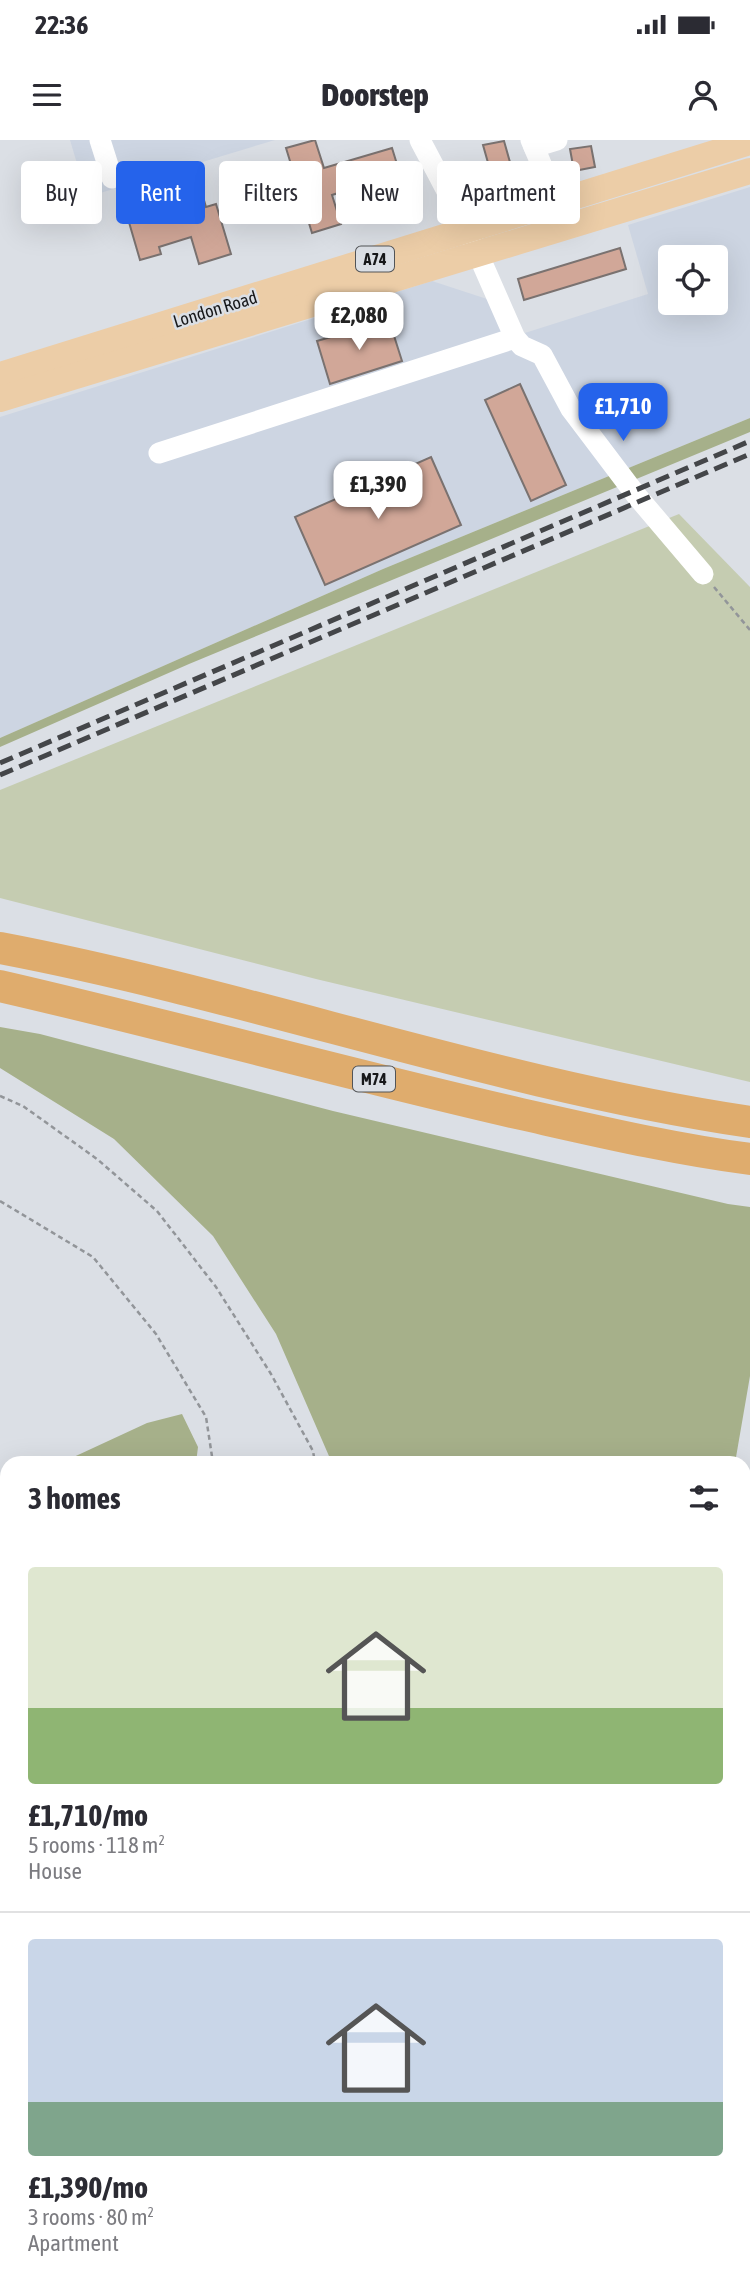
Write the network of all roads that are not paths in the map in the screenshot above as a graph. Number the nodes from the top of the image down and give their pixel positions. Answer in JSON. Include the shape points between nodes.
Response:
{"nodes":[{"id":1,"x":100,"y":140,"type":"edge"},
{"id":2,"x":420,"y":140,"type":"edge"},
{"id":3,"x":557,"y":140,"type":"edge"},
{"id":4,"x":740,"y":145,"type":"edge"},
{"id":5,"x":536,"y":151,"type":"edge"},
{"id":6,"x":749,"y":173,"type":"edge"},
{"id":7,"x":112,"y":178,"type":"dead end"},
{"id":8,"x":473,"y":241,"type":"junction"},
{"id":9,"x":515,"y":338,"type":"junction"},
{"id":10,"x":0,"y":375,"type":"edge"},
{"id":11,"x":0,"y":398,"type":"edge"},
{"id":12,"x":159,"y":453,"type":"dead end"},
{"id":13,"x":703,"y":574,"type":"road end"},
{"id":14,"x":0,"y":925,"type":"edge"},
{"id":15,"x":0,"y":948,"type":"edge"},
{"id":16,"x":0,"y":986,"type":"edge"},
{"id":17,"x":739,"y":1121,"type":"edge"},
{"id":18,"x":750,"y":1159,"type":"edge"}],
"edges":[{"from":1,"to":7,"type":"street"},
{"from":2,"to":8,"type":"street"},
{"from":3,"to":5,"type":"street"},
{"from":4,"to":6,"type":"street"},
{"from":4,"to":8,"type":"main road","name":"London Road","number":"A74"},
{"from":6,"to":8,"type":"main road","name":"London Road","number":"A74"},
{"from":8,"to":9,"type":"street"},
{"from":8,"to":10,"type":"main road","name":"London Road","number":"A74"},
{"from":8,"to":11,"type":"main road","name":"London Road","number":"A74"},
{"from":9,"to":12,"type":"street"},
{"from":9,"to":13,"type":"street","via":[[542,355],[571,409]]},
{"from":14,"to":17,"type":"highway"},
{"from":15,"to":17,"type":"highway","number":"M74","via":[[447,1059]]},
{"from":16,"to":18,"type":"highway","number":"M74","via":[[419,1091],[600,1132]]}]}
